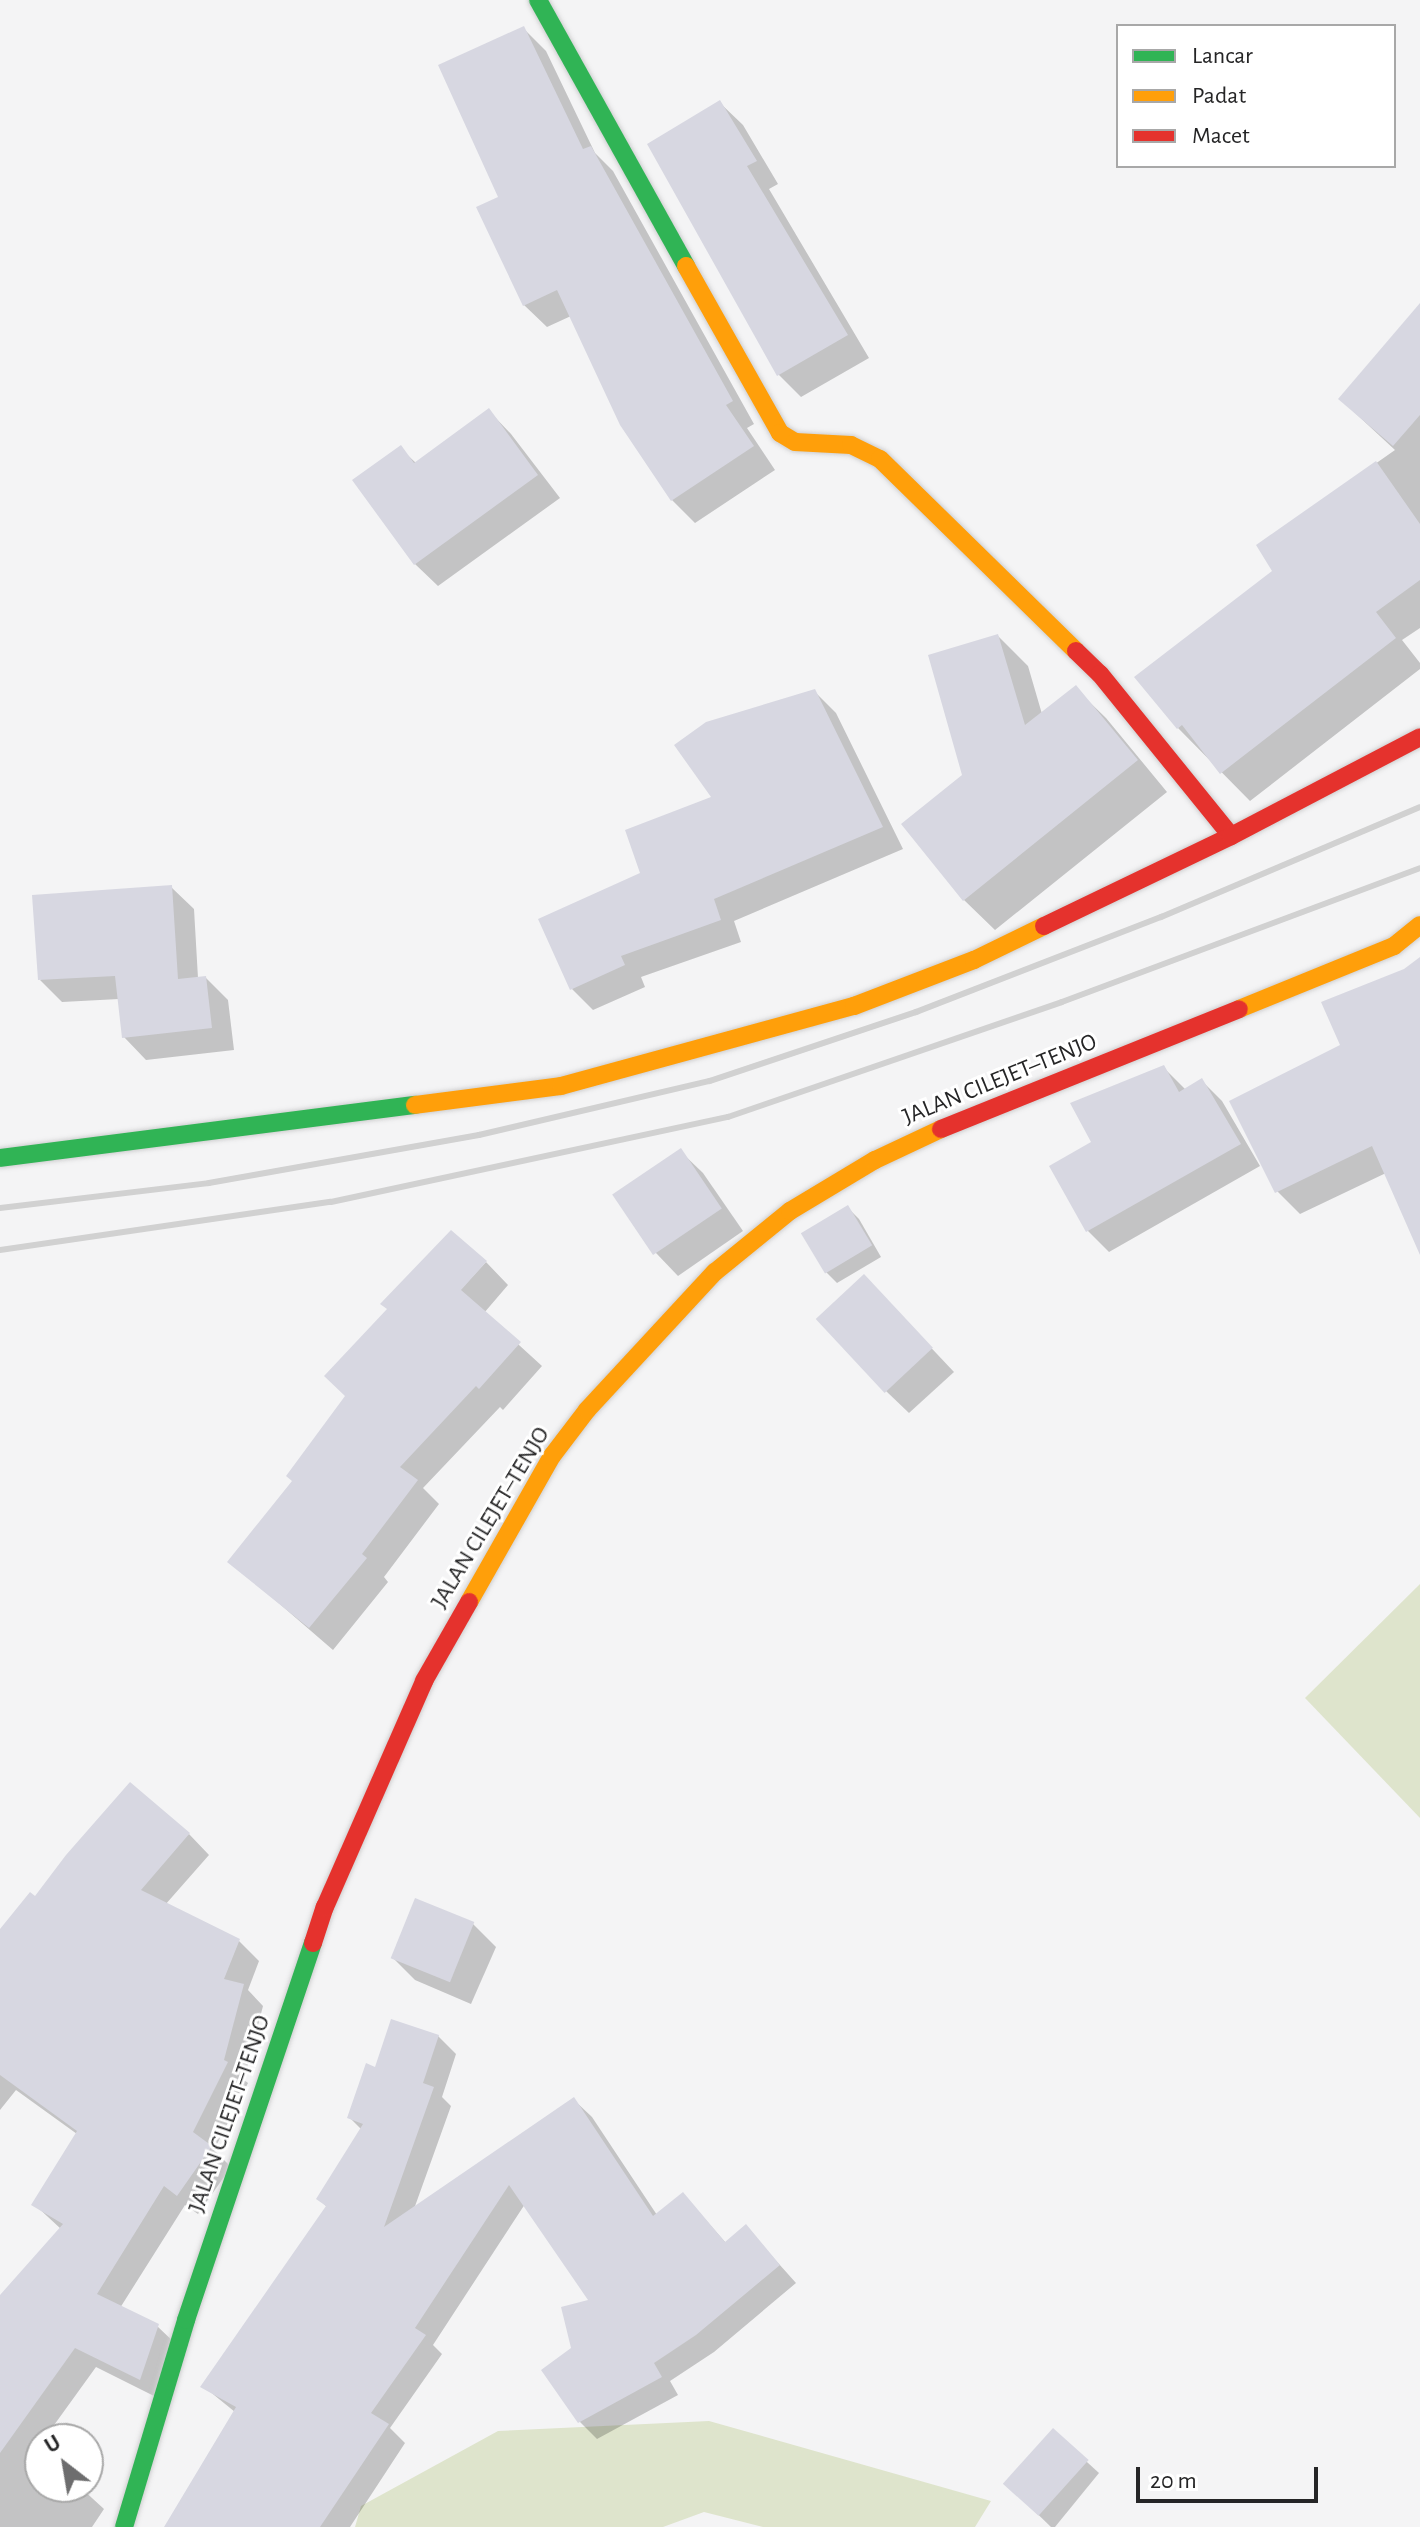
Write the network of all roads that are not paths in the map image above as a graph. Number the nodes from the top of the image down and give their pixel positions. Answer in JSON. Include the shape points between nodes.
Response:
{"nodes":[{"id":1,"x":538,"y":0,"type":"edge"},
{"id":2,"x":1420,"y":737,"type":"edge"},
{"id":3,"x":1231,"y":836,"type":"junction"},
{"id":4,"x":1420,"y":925,"type":"edge"},
{"id":5,"x":0,"y":1158,"type":"edge"},
{"id":6,"x":124,"y":2527,"type":"edge"}],
"edges":[{"from":1,"to":3,"type":"street","via":[[780,433],[795,442],[851,445],[880,459],[1100,674]]},
{"from":2,"to":3,"type":"street"},
{"from":3,"to":5,"type":"street","via":[[916,983],[854,1006],[576,1082]]},
{"from":4,"to":6,"type":"street","name":"JALAN CILEJET–TENJO","via":[[1394,946],[925,1135],[875,1160],[790,1211],[715,1272],[587,1410],[552,1456],[424,1681],[325,1907],[186,2320]]}]}
